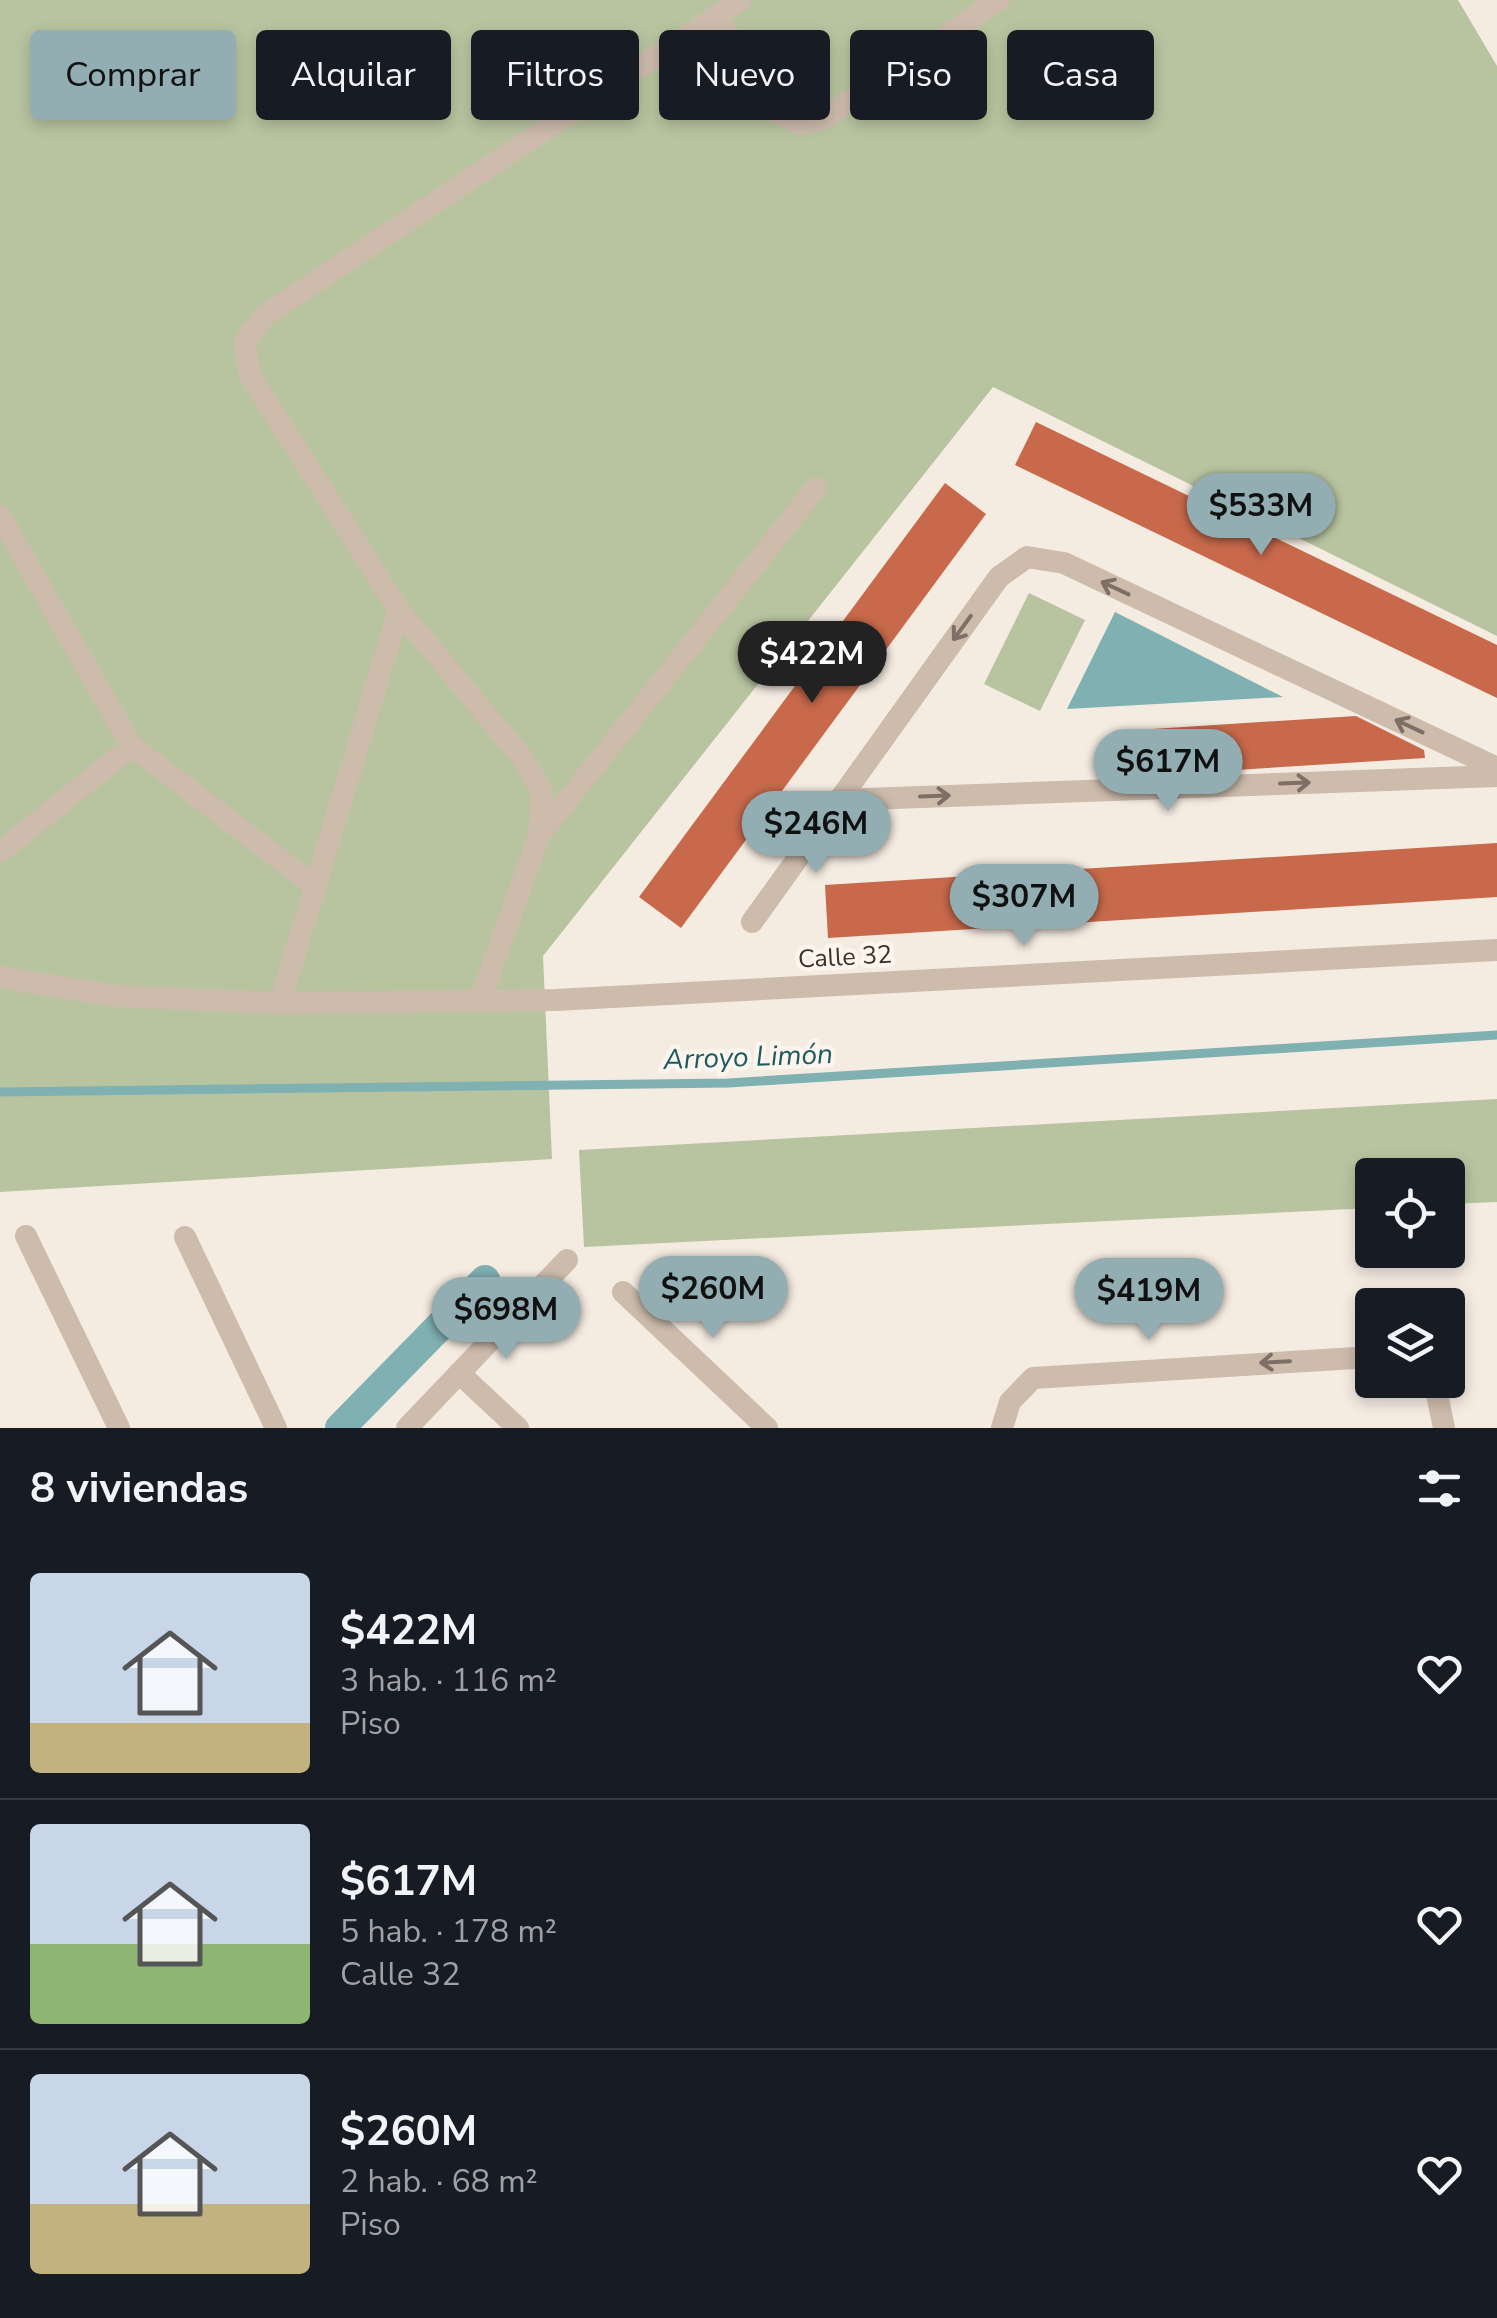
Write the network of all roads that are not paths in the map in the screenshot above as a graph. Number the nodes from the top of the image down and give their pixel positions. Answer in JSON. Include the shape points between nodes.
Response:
{"nodes":[{"id":1,"x":741,"y":0,"type":"edge"},
{"id":2,"x":999,"y":0,"type":"edge"},
{"id":3,"x":716,"y":17,"type":"junction"},
{"id":4,"x":816,"y":488,"type":"dead end"},
{"id":5,"x":0,"y":516,"type":"edge"},
{"id":6,"x":400,"y":610,"type":"junction"},
{"id":7,"x":132,"y":746,"type":"junction"},
{"id":8,"x":1497,"y":772,"type":"edge"},
{"id":9,"x":838,"y":800,"type":"junction"},
{"id":10,"x":540,"y":836,"type":"junction"},
{"id":11,"x":0,"y":852,"type":"edge"},
{"id":12,"x":316,"y":888,"type":"junction"},
{"id":13,"x":752,"y":922,"type":"dead end"},
{"id":14,"x":1497,"y":950,"type":"edge"},
{"id":15,"x":0,"y":978,"type":"edge"},
{"id":16,"x":481,"y":998,"type":"junction"},
{"id":17,"x":280,"y":1003,"type":"junction"},
{"id":18,"x":26,"y":1236,"type":"dead end"},
{"id":19,"x":185,"y":1236,"type":"dead end"},
{"id":20,"x":567,"y":1260,"type":"dead end"},
{"id":21,"x":622,"y":1292,"type":"dead end"},
{"id":22,"x":1355,"y":1359,"type":"edge"},
{"id":23,"x":459,"y":1373,"type":"junction"},
{"id":24,"x":1438,"y":1398,"type":"edge"},
{"id":25,"x":119,"y":1428,"type":"edge"},
{"id":26,"x":276,"y":1428,"type":"edge"},
{"id":27,"x":407,"y":1428,"type":"edge"},
{"id":28,"x":518,"y":1428,"type":"edge"},
{"id":29,"x":767,"y":1428,"type":"edge"},
{"id":30,"x":1002,"y":1428,"type":"edge"},
{"id":31,"x":1444,"y":1428,"type":"edge"}],
"edges":[{"from":1,"to":3,"type":"street"},
{"from":2,"to":3,"type":"street","via":[[821,120],[800,124],[780,114]]},
{"from":3,"to":6,"type":"street","via":[[264,316],[245,342],[249,374]]},
{"from":4,"to":10,"type":"street"},
{"from":5,"to":7,"type":"street"},
{"from":6,"to":10,"type":"street","via":[[526,760],[542,793]]},
{"from":6,"to":12,"type":"street"},
{"from":7,"to":11,"type":"street"},
{"from":7,"to":12,"type":"street"},
{"from":9,"to":8,"type":"street","one_way":true},
{"from":8,"to":9,"type":"street","one_way":true,"via":[[1064,564],[1027,557],[999,577]]},
{"from":9,"to":13,"type":"street"},
{"from":10,"to":16,"type":"street"},
{"from":12,"to":17,"type":"street"},
{"from":14,"to":16,"type":"street","name":"Calle 32","via":[[554,1000]]},
{"from":15,"to":17,"type":"street","name":"Calle 32","via":[[115,996]]},
{"from":16,"to":17,"type":"street","name":"Calle 32"},
{"from":18,"to":25,"type":"street"},
{"from":19,"to":26,"type":"street"},
{"from":20,"to":23,"type":"street"},
{"from":21,"to":29,"type":"street"},
{"from":22,"to":30,"type":"street","one_way":true,"via":[[1033,1378],[1010,1402]]},
{"from":23,"to":27,"type":"street"},
{"from":23,"to":28,"type":"street"},
{"from":24,"to":31,"type":"street"}]}
